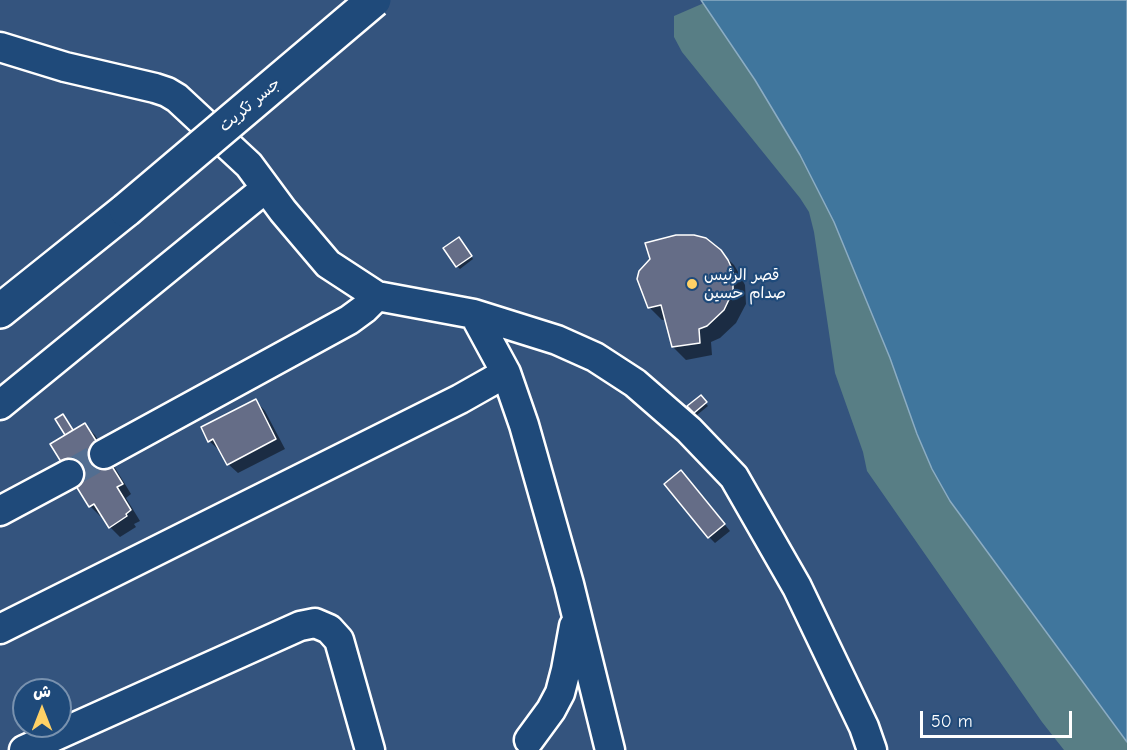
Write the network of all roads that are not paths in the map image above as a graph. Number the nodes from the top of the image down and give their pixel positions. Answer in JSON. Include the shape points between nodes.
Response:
{"nodes":[{"id":1,"x":374,"y":0,"type":"edge"},
{"id":2,"x":0,"y":47,"type":"edge"},
{"id":3,"x":266,"y":188,"type":"junction"},
{"id":4,"x":377,"y":296,"type":"junction"},
{"id":5,"x":0,"y":311,"type":"edge"},
{"id":6,"x":474,"y":314,"type":"junction"},
{"id":7,"x":506,"y":373,"type":"junction"},
{"id":8,"x":0,"y":405,"type":"edge"},
{"id":9,"x":104,"y":454,"type":"tunnel mouth"},
{"id":10,"x":69,"y":474,"type":"tunnel mouth"},
{"id":11,"x":0,"y":511,"type":"edge"},
{"id":12,"x":576,"y":612,"type":"junction"},
{"id":13,"x":0,"y":629,"type":"edge"},
{"id":14,"x":529,"y":740,"type":"dead end"},
{"id":15,"x":24,"y":750,"type":"edge"},
{"id":16,"x":370,"y":750,"type":"edge"},
{"id":17,"x":610,"y":750,"type":"edge"},
{"id":18,"x":872,"y":750,"type":"edge"}],
"edges":[{"from":1,"to":5,"type":"main road","name":"جسر تكريت","bridge":true},
{"from":2,"to":3,"type":"street","via":[[166,92],[249,165]]},
{"from":3,"to":4,"type":"street","via":[[327,264]]},
{"from":3,"to":8,"type":"street"},
{"from":4,"to":6,"type":"street"},
{"from":4,"to":9,"type":"street","via":[[349,320]]},
{"from":6,"to":7,"type":"street"},
{"from":6,"to":18,"type":"street","via":[[557,340],[595,357],[635,383],[734,477],[797,587]]},
{"from":7,"to":12,"type":"street"},
{"from":7,"to":13,"type":"street"},
{"from":10,"to":11,"type":"street"},
{"from":12,"to":14,"type":"street","via":[[561,693]]},
{"from":12,"to":17,"type":"street"},
{"from":15,"to":16,"type":"street","via":[[300,626],[315,623],[329,628],[339,640]]}]}
